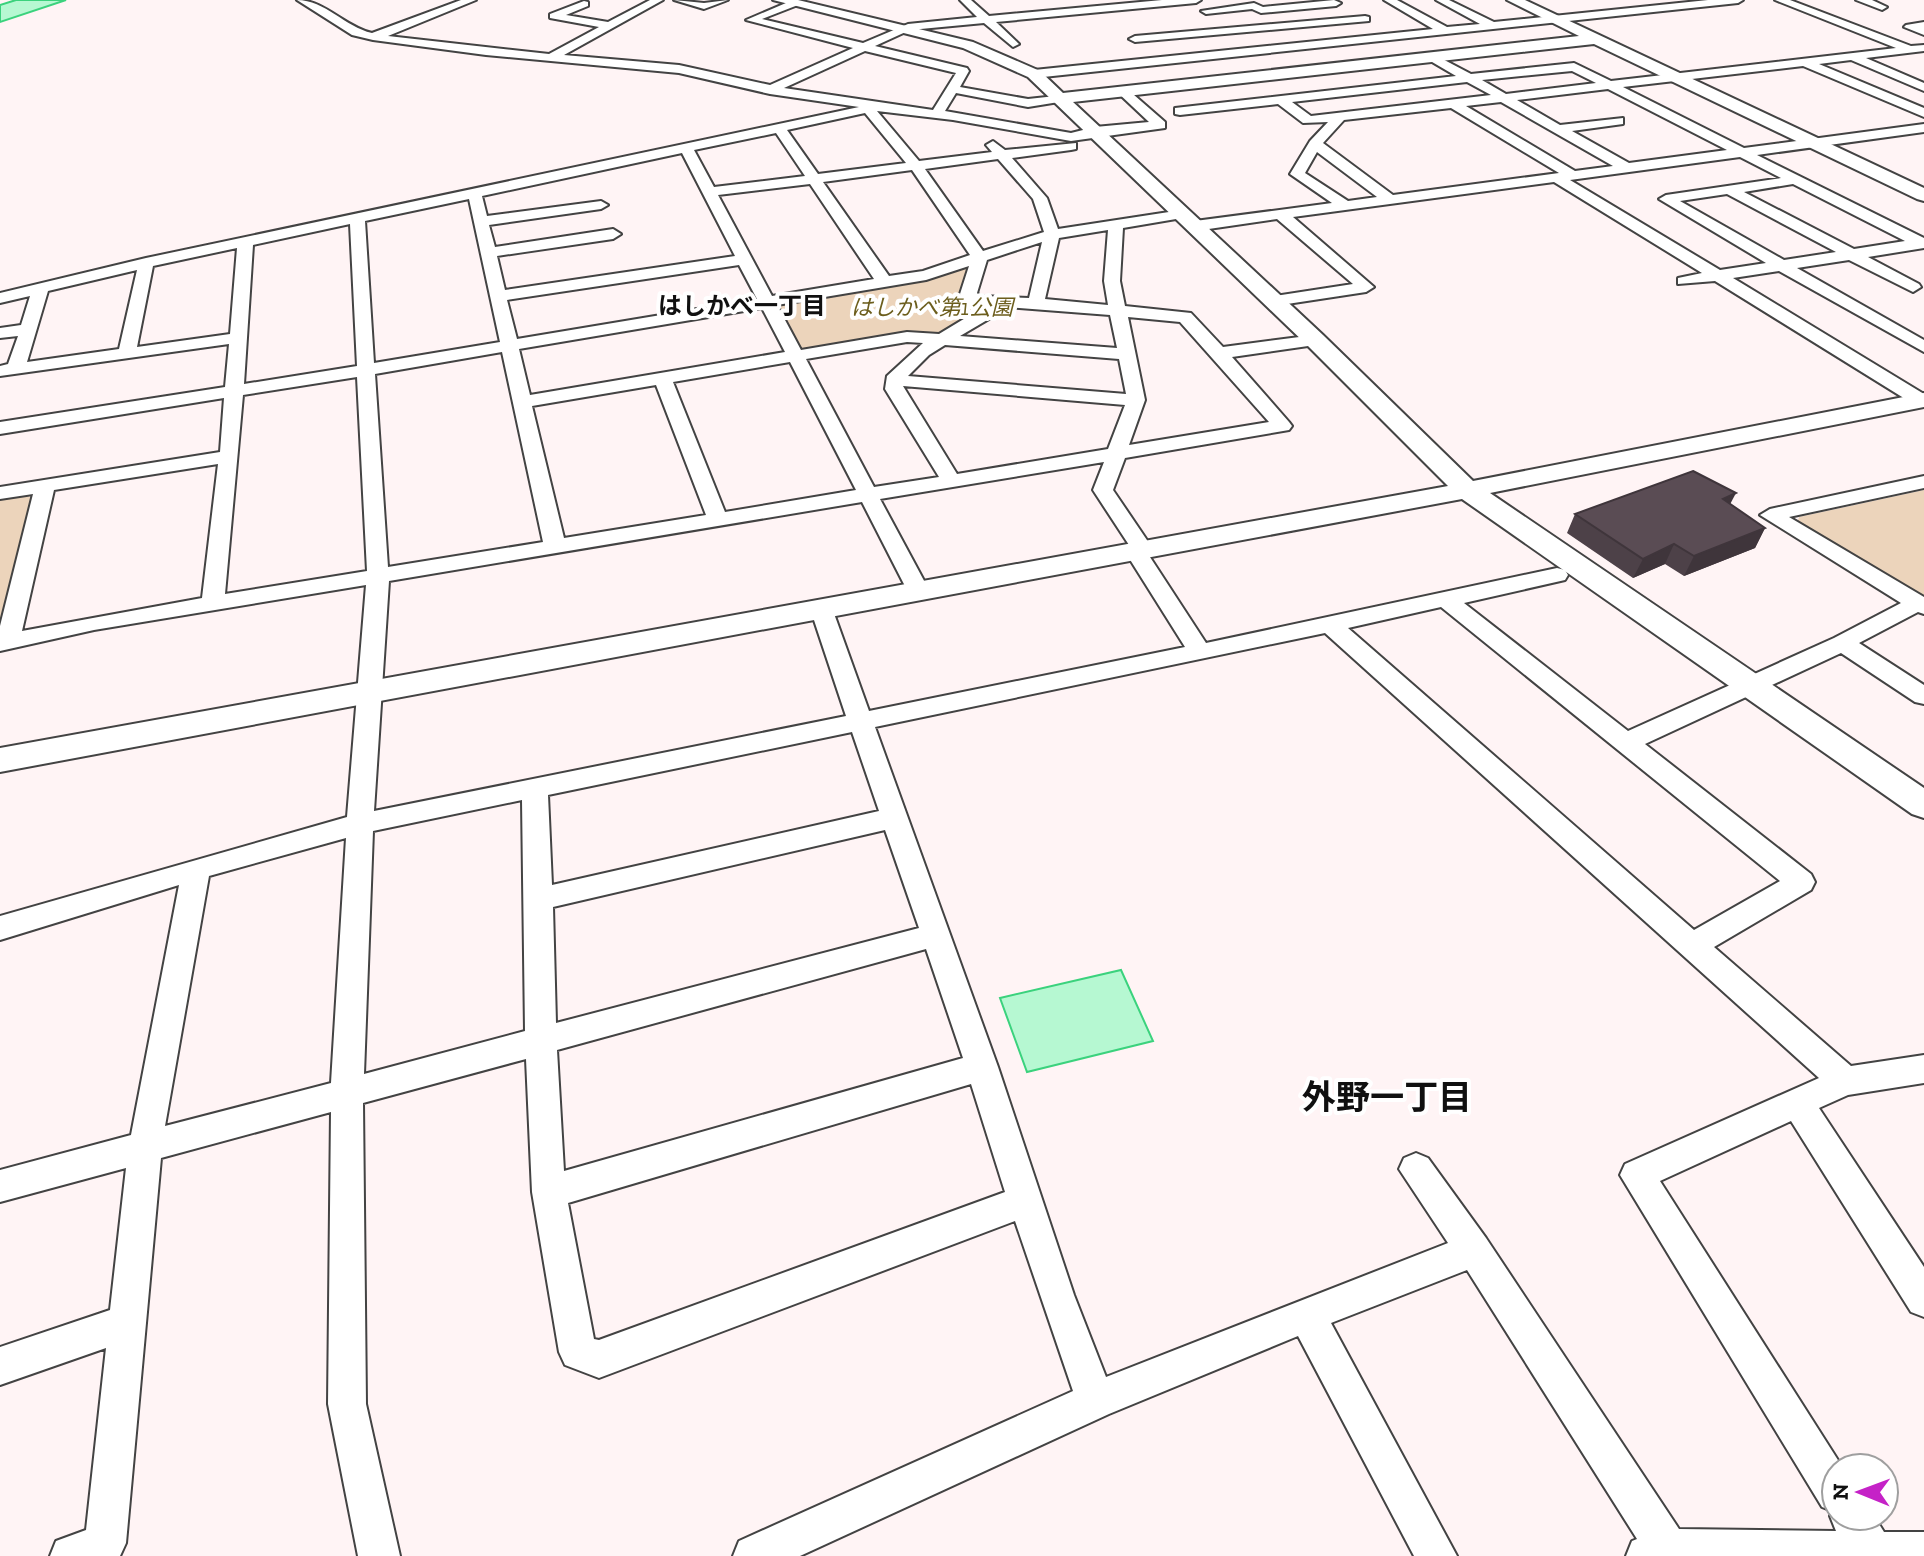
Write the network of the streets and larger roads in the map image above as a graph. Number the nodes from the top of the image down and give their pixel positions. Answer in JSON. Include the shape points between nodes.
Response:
{"nodes":[{"id":1,"x":302,"y":0,"type":"edge"},
{"id":2,"x":471,"y":0,"type":"edge"},
{"id":3,"x":562,"y":0,"type":"edge"},
{"id":4,"x":658,"y":0,"type":"edge"},
{"id":5,"x":679,"y":0,"type":"edge"},
{"id":6,"x":723,"y":0,"type":"edge"},
{"id":7,"x":965,"y":0,"type":"edge"},
{"id":8,"x":1193,"y":0,"type":"edge"},
{"id":9,"x":1389,"y":0,"type":"edge"},
{"id":10,"x":1441,"y":0,"type":"edge"},
{"id":11,"x":1514,"y":0,"type":"edge"},
{"id":12,"x":1594,"y":0,"type":"edge"},
{"id":13,"x":1737,"y":0,"type":"edge"},
{"id":14,"x":1780,"y":0,"type":"edge"},
{"id":15,"x":1861,"y":0,"type":"edge"},
{"id":16,"x":1334,"y":1,"type":"edge"},
{"id":17,"x":787,"y":2,"type":"edge"},
{"id":18,"x":1882,"y":7,"type":"dead end"},
{"id":19,"x":609,"y":8,"type":"dead end"},
{"id":20,"x":1207,"y":11,"type":"junction"},
{"id":21,"x":635,"y":12,"type":"junction"},
{"id":22,"x":1623,"y":13,"type":"junction"},
{"id":23,"x":1192,"y":14,"type":"dead end"},
{"id":24,"x":1365,"y":19,"type":"junction"},
{"id":25,"x":987,"y":20,"type":"junction"},
{"id":26,"x":1556,"y":20,"type":"junction"},
{"id":27,"x":1324,"y":24,"type":"junction"},
{"id":28,"x":1924,"y":25,"type":"edge"},
{"id":29,"x":610,"y":26,"type":"junction"},
{"id":30,"x":1493,"y":26,"type":"junction"},
{"id":31,"x":905,"y":29,"type":"junction"},
{"id":32,"x":1233,"y":29,"type":"junction"},
{"id":33,"x":1124,"y":30,"type":"dead end"},
{"id":34,"x":1014,"y":31,"type":"dead end"},
{"id":35,"x":1446,"y":31,"type":"junction"},
{"id":36,"x":1924,"y":32,"type":"edge"},
{"id":37,"x":1000,"y":33,"type":"junction"},
{"id":38,"x":1395,"y":36,"type":"junction"},
{"id":39,"x":373,"y":37,"type":"junction"},
{"id":40,"x":1135,"y":39,"type":"junction"},
{"id":41,"x":1595,"y":39,"type":"junction"},
{"id":42,"x":1353,"y":41,"type":"junction"},
{"id":43,"x":1334,"y":43,"type":"junction"},
{"id":44,"x":865,"y":47,"type":"junction"},
{"id":45,"x":1913,"y":49,"type":"edge"},
{"id":46,"x":1265,"y":50,"type":"junction"},
{"id":47,"x":985,"y":51,"type":"junction"},
{"id":48,"x":1851,"y":56,"type":"junction"},
{"id":49,"x":552,"y":57,"type":"junction"},
{"id":50,"x":1431,"y":57,"type":"junction"},
{"id":51,"x":1924,"y":58,"type":"edge"},
{"id":52,"x":1164,"y":60,"type":"junction"},
{"id":53,"x":1147,"y":62,"type":"junction"},
{"id":54,"x":1803,"y":62,"type":"junction"},
{"id":55,"x":1369,"y":64,"type":"junction"},
{"id":56,"x":963,"y":71,"type":"junction"},
{"id":57,"x":1283,"y":73,"type":"junction"},
{"id":58,"x":1034,"y":74,"type":"junction"},
{"id":59,"x":1674,"y":77,"type":"junction"},
{"id":60,"x":1469,"y":78,"type":"junction"},
{"id":61,"x":1176,"y":85,"type":"junction"},
{"id":62,"x":1609,"y":86,"type":"junction"},
{"id":63,"x":1924,"y":87,"type":"edge"},
{"id":64,"x":952,"y":89,"type":"junction"},
{"id":65,"x":770,"y":90,"type":"junction"},
{"id":66,"x":1122,"y":91,"type":"junction"},
{"id":67,"x":1315,"y":96,"type":"junction"},
{"id":68,"x":1061,"y":98,"type":"junction"},
{"id":69,"x":1505,"y":98,"type":"junction"},
{"id":70,"x":1281,"y":100,"type":"junction"},
{"id":71,"x":1454,"y":104,"type":"junction"},
{"id":72,"x":875,"y":108,"type":"junction"},
{"id":73,"x":1180,"y":111,"type":"dead end"},
{"id":74,"x":1924,"y":113,"type":"edge"},
{"id":75,"x":937,"y":114,"type":"junction"},
{"id":76,"x":1340,"y":117,"type":"junction"},
{"id":77,"x":971,"y":120,"type":"junction"},
{"id":78,"x":1618,"y":121,"type":"dead end"},
{"id":79,"x":779,"y":128,"type":"junction"},
{"id":80,"x":1558,"y":129,"type":"junction"},
{"id":81,"x":1920,"y":131,"type":"edge"},
{"id":82,"x":1100,"y":136,"type":"junction"},
{"id":83,"x":1812,"y":143,"type":"junction"},
{"id":84,"x":1315,"y":144,"type":"junction"},
{"id":85,"x":687,"y":150,"type":"junction"},
{"id":86,"x":1739,"y":153,"type":"junction"},
{"id":87,"x":1001,"y":154,"type":"junction"},
{"id":88,"x":916,"y":166,"type":"junction"},
{"id":89,"x":1625,"y":167,"type":"junction"},
{"id":90,"x":1564,"y":176,"type":"junction"},
{"id":91,"x":814,"y":179,"type":"junction"},
{"id":92,"x":1793,"y":180,"type":"junction"},
{"id":93,"x":593,"y":188,"type":"junction"},
{"id":94,"x":1730,"y":190,"type":"junction"},
{"id":95,"x":1920,"y":190,"type":"edge"},
{"id":96,"x":711,"y":192,"type":"junction"},
{"id":97,"x":475,"y":195,"type":"junction"},
{"id":98,"x":1390,"y":200,"type":"junction"},
{"id":99,"x":1346,"y":206,"type":"junction"},
{"id":100,"x":1281,"y":215,"type":"junction"},
{"id":101,"x":357,"y":220,"type":"junction"},
{"id":102,"x":1189,"y":220,"type":"junction"},
{"id":103,"x":483,"y":221,"type":"junction"},
{"id":104,"x":1116,"y":223,"type":"junction"},
{"id":105,"x":1052,"y":234,"type":"junction"},
{"id":106,"x":245,"y":243,"type":"junction"},
{"id":107,"x":1922,"y":243,"type":"edge"},
{"id":108,"x":490,"y":252,"type":"junction"},
{"id":109,"x":1853,"y":254,"type":"junction"},
{"id":110,"x":621,"y":255,"type":"junction"},
{"id":111,"x":980,"y":258,"type":"junction"},
{"id":112,"x":745,"y":259,"type":"junction"},
{"id":113,"x":146,"y":263,"type":"junction"},
{"id":114,"x":1781,"y":265,"type":"junction"},
{"id":115,"x":1718,"y":276,"type":"junction"},
{"id":116,"x":884,"y":281,"type":"junction"},
{"id":117,"x":1684,"y":281,"type":"dead end"},
{"id":118,"x":1913,"y":287,"type":"dead end"},
{"id":119,"x":41,"y":288,"type":"junction"},
{"id":120,"x":500,"y":296,"type":"junction"},
{"id":121,"x":0,"y":298,"type":"edge"},
{"id":122,"x":977,"y":301,"type":"junction"},
{"id":123,"x":1274,"y":301,"type":"junction"},
{"id":124,"x":766,"y":302,"type":"junction"},
{"id":125,"x":1036,"y":303,"type":"junction"},
{"id":126,"x":1118,"y":310,"type":"junction"},
{"id":127,"x":29,"y":329,"type":"junction"},
{"id":128,"x":0,"y":333,"type":"edge"},
{"id":129,"x":238,"y":338,"type":"junction"},
{"id":130,"x":946,"y":338,"type":"junction"},
{"id":131,"x":1315,"y":340,"type":"junction"},
{"id":132,"x":512,"y":346,"type":"junction"},
{"id":133,"x":1924,"y":347,"type":"edge"},
{"id":134,"x":1219,"y":353,"type":"junction"},
{"id":135,"x":127,"y":354,"type":"junction"},
{"id":136,"x":1127,"y":354,"type":"junction"},
{"id":137,"x":796,"y":356,"type":"junction"},
{"id":138,"x":8,"y":370,"type":"edge"},
{"id":139,"x":366,"y":370,"type":"junction"},
{"id":140,"x":662,"y":378,"type":"junction"},
{"id":141,"x":893,"y":380,"type":"junction"},
{"id":142,"x":232,"y":392,"type":"junction"},
{"id":143,"x":1136,"y":400,"type":"junction"},
{"id":144,"x":1923,"y":400,"type":"edge"},
{"id":145,"x":524,"y":402,"type":"junction"},
{"id":146,"x":0,"y":428,"type":"edge"},
{"id":147,"x":1118,"y":454,"type":"junction"},
{"id":148,"x":229,"y":456,"type":"junction"},
{"id":149,"x":952,"y":482,"type":"junction"},
{"id":150,"x":1924,"y":482,"type":"edge"},
{"id":151,"x":45,"y":485,"type":"junction"},
{"id":152,"x":1467,"y":490,"type":"junction"},
{"id":153,"x":0,"y":493,"type":"edge"},
{"id":154,"x":867,"y":496,"type":"junction"},
{"id":155,"x":718,"y":520,"type":"junction"},
{"id":156,"x":555,"y":546,"type":"junction"},
{"id":157,"x":1138,"y":550,"type":"junction"},
{"id":158,"x":1557,"y":575,"type":"dead end"},
{"id":159,"x":378,"y":576,"type":"junction"},
{"id":160,"x":918,"y":590,"type":"junction"},
{"id":161,"x":1446,"y":600,"type":"junction"},
{"id":162,"x":213,"y":604,"type":"junction"},
{"id":163,"x":1921,"y":605,"type":"edge"},
{"id":164,"x":821,"y":608,"type":"junction"},
{"id":165,"x":1330,"y":625,"type":"junction"},
{"id":166,"x":4,"y":642,"type":"edge"},
{"id":167,"x":1842,"y":643,"type":"junction"},
{"id":168,"x":1199,"y":651,"type":"junction"},
{"id":169,"x":1751,"y":684,"type":"junction"},
{"id":170,"x":371,"y":692,"type":"junction"},
{"id":171,"x":1924,"y":696,"type":"edge"},
{"id":172,"x":860,"y":721,"type":"junction"},
{"id":173,"x":1625,"y":743,"type":"junction"},
{"id":174,"x":0,"y":760,"type":"edge"},
{"id":175,"x":535,"y":788,"type":"junction"},
{"id":176,"x":1924,"y":805,"type":"edge"},
{"id":177,"x":892,"y":818,"type":"junction"},
{"id":178,"x":360,"y":824,"type":"junction"},
{"id":179,"x":196,"y":869,"type":"junction"},
{"id":180,"x":541,"y":899,"type":"junction"},
{"id":181,"x":0,"y":928,"type":"edge"},
{"id":182,"x":935,"y":935,"type":"junction"},
{"id":183,"x":1692,"y":945,"type":"junction"},
{"id":184,"x":541,"y":1040,"type":"junction"},
{"id":185,"x":982,"y":1067,"type":"junction"},
{"id":186,"x":1924,"y":1069,"type":"edge"},
{"id":187,"x":1845,"y":1081,"type":"junction"},
{"id":188,"x":347,"y":1091,"type":"junction"},
{"id":189,"x":1798,"y":1104,"type":"junction"},
{"id":190,"x":145,"y":1148,"type":"junction"},
{"id":191,"x":1416,"y":1169,"type":"dead end"},
{"id":192,"x":0,"y":1186,"type":"edge"},
{"id":193,"x":549,"y":1192,"type":"junction"},
{"id":194,"x":1025,"y":1201,"type":"junction"},
{"id":195,"x":1474,"y":1250,"type":"junction"},
{"id":196,"x":1924,"y":1299,"type":"edge"},
{"id":197,"x":1306,"y":1314,"type":"junction"},
{"id":198,"x":128,"y":1322,"type":"junction"},
{"id":199,"x":0,"y":1366,"type":"edge"},
{"id":200,"x":1096,"y":1400,"type":"junction"},
{"id":201,"x":1820,"y":1467,"type":"edge"},
{"id":202,"x":1860,"y":1532,"type":"edge"},
{"id":203,"x":1658,"y":1553,"type":"edge"},
{"id":204,"x":1924,"y":1553,"type":"edge"},
{"id":205,"x":1874,"y":1554,"type":"junction"},
{"id":206,"x":71,"y":1556,"type":"edge"},
{"id":207,"x":379,"y":1556,"type":"edge"},
{"id":208,"x":754,"y":1556,"type":"edge"},
{"id":209,"x":1436,"y":1556,"type":"edge"}],
"edges":[{"from":1,"to":39,"type":"street","via":[[356,33]]},
{"from":2,"to":39,"type":"street"},
{"from":3,"to":29,"type":"street","via":[[590,5],[554,16]]},
{"from":4,"to":21,"type":"street"},
{"from":5,"to":6,"type":"street","via":[[704,6]]},
{"from":7,"to":25,"type":"street"},
{"from":8,"to":20,"type":"street"},
{"from":8,"to":25,"type":"street"},
{"from":9,"to":35,"type":"street"},
{"from":10,"to":30,"type":"street"},
{"from":11,"to":26,"type":"street"},
{"from":12,"to":22,"type":"street"},
{"from":13,"to":22,"type":"street"},
{"from":14,"to":45,"type":"street"},
{"from":15,"to":18,"type":"street"},
{"from":16,"to":20,"type":"street"},
{"from":16,"to":24,"type":"street"},
{"from":17,"to":31,"type":"street"},
{"from":17,"to":44,"type":"street","via":[[751,20]]},
{"from":19,"to":21,"type":"street"},
{"from":20,"to":23,"type":"street"},
{"from":20,"to":32,"type":"street"},
{"from":21,"to":29,"type":"street"},
{"from":22,"to":26,"type":"street"},
{"from":24,"to":27,"type":"street"},
{"from":24,"to":38,"type":"street"},
{"from":25,"to":31,"type":"street"},
{"from":25,"to":37,"type":"street"},
{"from":26,"to":30,"type":"street"},
{"from":26,"to":41,"type":"street"},
{"from":27,"to":32,"type":"street"},
{"from":27,"to":42,"type":"street"},
{"from":28,"to":36,"type":"street","via":[[1910,27]]},
{"from":29,"to":49,"type":"street"},
{"from":30,"to":35,"type":"street"},
{"from":31,"to":44,"type":"street"},
{"from":31,"to":47,"type":"street"},
{"from":32,"to":40,"type":"street"},
{"from":32,"to":46,"type":"street"},
{"from":33,"to":40,"type":"street"},
{"from":34,"to":37,"type":"street"},
{"from":35,"to":38,"type":"street"},
{"from":37,"to":47,"type":"street","via":[[1013,44]]},
{"from":38,"to":42,"type":"street"},
{"from":39,"to":49,"type":"street"},
{"from":40,"to":52,"type":"street"},
{"from":41,"to":50,"type":"street"},
{"from":41,"to":59,"type":"street"},
{"from":42,"to":43,"type":"street"},
{"from":43,"to":46,"type":"street"},
{"from":43,"to":55,"type":"street"},
{"from":44,"to":56,"type":"street"},
{"from":44,"to":65,"type":"street"},
{"from":45,"to":48,"type":"street"},
{"from":45,"to":51,"type":"street"},
{"from":46,"to":52,"type":"street"},
{"from":47,"to":56,"type":"street"},
{"from":47,"to":58,"type":"street"},
{"from":48,"to":54,"type":"street"},
{"from":48,"to":63,"type":"street"},
{"from":49,"to":65,"type":"street","via":[[679,69]]},
{"from":50,"to":55,"type":"street"},
{"from":50,"to":60,"type":"street"},
{"from":52,"to":53,"type":"street"},
{"from":53,"to":58,"type":"street"},
{"from":53,"to":61,"type":"street"},
{"from":54,"to":59,"type":"street"},
{"from":54,"to":74,"type":"street"},
{"from":55,"to":57,"type":"street"},
{"from":56,"to":64,"type":"street"},
{"from":57,"to":61,"type":"street"},
{"from":57,"to":67,"type":"street"},
{"from":58,"to":68,"type":"street"},
{"from":59,"to":62,"type":"street"},
{"from":59,"to":83,"type":"street"},
{"from":60,"to":62,"type":"street","via":[[1574,67]]},
{"from":60,"to":67,"type":"street"},
{"from":60,"to":69,"type":"street"},
{"from":61,"to":66,"type":"street"},
{"from":62,"to":69,"type":"street"},
{"from":62,"to":86,"type":"street"},
{"from":64,"to":68,"type":"street","via":[[1028,103]]},
{"from":64,"to":75,"type":"street"},
{"from":65,"to":72,"type":"street"},
{"from":66,"to":68,"type":"street"},
{"from":66,"to":82,"type":"street","via":[[1160,125]]},
{"from":67,"to":70,"type":"street"},
{"from":68,"to":82,"type":"street"},
{"from":69,"to":71,"type":"street"},
{"from":69,"to":80,"type":"street"},
{"from":70,"to":73,"type":"street"},
{"from":70,"to":76,"type":"street","via":[[1308,120]]},
{"from":71,"to":76,"type":"street"},
{"from":71,"to":90,"type":"street"},
{"from":72,"to":75,"type":"street"},
{"from":72,"to":79,"type":"street"},
{"from":72,"to":88,"type":"street"},
{"from":75,"to":77,"type":"street"},
{"from":76,"to":84,"type":"street"},
{"from":77,"to":82,"type":"street","via":[[1071,137]]},
{"from":77,"to":87,"type":"street"},
{"from":78,"to":80,"type":"street"},
{"from":79,"to":85,"type":"street"},
{"from":79,"to":91,"type":"street"},
{"from":80,"to":89,"type":"street"},
{"from":81,"to":83,"type":"street"},
{"from":82,"to":87,"type":"street"},
{"from":82,"to":102,"type":"street"},
{"from":83,"to":86,"type":"street"},
{"from":83,"to":95,"type":"street"},
{"from":84,"to":98,"type":"street"},
{"from":84,"to":99,"type":"street","via":[[1297,174]]},
{"from":85,"to":93,"type":"street"},
{"from":85,"to":96,"type":"street"},
{"from":86,"to":89,"type":"street"},
{"from":86,"to":92,"type":"street"},
{"from":87,"to":88,"type":"street"},
{"from":87,"to":105,"type":"street","via":[[1040,198]]},
{"from":88,"to":91,"type":"street"},
{"from":88,"to":111,"type":"street"},
{"from":89,"to":90,"type":"street"},
{"from":90,"to":98,"type":"street"},
{"from":90,"to":115,"type":"street"},
{"from":91,"to":96,"type":"street"},
{"from":91,"to":116,"type":"street"},
{"from":92,"to":94,"type":"street"},
{"from":92,"to":107,"type":"street"},
{"from":93,"to":97,"type":"street"},
{"from":93,"to":103,"type":"street"},
{"from":93,"to":110,"type":"street"},
{"from":94,"to":109,"type":"street"},
{"from":94,"to":114,"type":"street","via":[[1666,199]]},
{"from":96,"to":112,"type":"street"},
{"from":97,"to":101,"type":"street"},
{"from":97,"to":103,"type":"street"},
{"from":98,"to":99,"type":"street"},
{"from":99,"to":100,"type":"street"},
{"from":100,"to":102,"type":"street"},
{"from":100,"to":123,"type":"street","via":[[1366,287]]},
{"from":101,"to":106,"type":"street"},
{"from":101,"to":139,"type":"street"},
{"from":102,"to":104,"type":"street"},
{"from":102,"to":123,"type":"street"},
{"from":103,"to":108,"type":"street"},
{"from":104,"to":105,"type":"street"},
{"from":104,"to":126,"type":"street","via":[[1112,281]]},
{"from":105,"to":111,"type":"street"},
{"from":105,"to":125,"type":"street"},
{"from":106,"to":113,"type":"street"},
{"from":106,"to":129,"type":"street"},
{"from":107,"to":109,"type":"street"},
{"from":108,"to":110,"type":"street"},
{"from":108,"to":120,"type":"street"},
{"from":109,"to":114,"type":"street"},
{"from":109,"to":118,"type":"street"},
{"from":110,"to":112,"type":"street"},
{"from":110,"to":120,"type":"street"},
{"from":111,"to":116,"type":"street"},
{"from":111,"to":122,"type":"street","via":[[968,294]]},
{"from":112,"to":124,"type":"street"},
{"from":113,"to":119,"type":"street"},
{"from":113,"to":135,"type":"street"},
{"from":114,"to":115,"type":"street"},
{"from":114,"to":133,"type":"street"},
{"from":115,"to":117,"type":"street"},
{"from":115,"to":144,"type":"street"},
{"from":116,"to":124,"type":"street"},
{"from":119,"to":121,"type":"street"},
{"from":119,"to":127,"type":"street"},
{"from":120,"to":132,"type":"street"},
{"from":122,"to":125,"type":"street"},
{"from":122,"to":130,"type":"street","via":[[988,312]]},
{"from":123,"to":131,"type":"street"},
{"from":124,"to":132,"type":"street"},
{"from":124,"to":137,"type":"street"},
{"from":125,"to":126,"type":"street"},
{"from":126,"to":134,"type":"street","via":[[1185,317]]},
{"from":126,"to":136,"type":"street"},
{"from":127,"to":128,"type":"street"},
{"from":127,"to":138,"type":"street"},
{"from":129,"to":135,"type":"street"},
{"from":129,"to":142,"type":"street"},
{"from":130,"to":136,"type":"street"},
{"from":130,"to":137,"type":"street","via":[[907,337]]},
{"from":130,"to":141,"type":"street","via":[[923,351]]},
{"from":131,"to":134,"type":"street"},
{"from":131,"to":152,"type":"street"},
{"from":132,"to":139,"type":"street"},
{"from":132,"to":145,"type":"street"},
{"from":134,"to":147,"type":"street","via":[[1282,426]]},
{"from":135,"to":138,"type":"street"},
{"from":136,"to":143,"type":"street"},
{"from":137,"to":140,"type":"street"},
{"from":137,"to":154,"type":"street"},
{"from":139,"to":142,"type":"street"},
{"from":139,"to":159,"type":"street"},
{"from":140,"to":145,"type":"street"},
{"from":140,"to":155,"type":"street"},
{"from":141,"to":143,"type":"street"},
{"from":141,"to":149,"type":"street"},
{"from":142,"to":146,"type":"street"},
{"from":142,"to":148,"type":"street"},
{"from":143,"to":147,"type":"street"},
{"from":144,"to":152,"type":"street"},
{"from":145,"to":156,"type":"street"},
{"from":147,"to":149,"type":"street"},
{"from":147,"to":157,"type":"street","via":[[1103,490]]},
{"from":148,"to":151,"type":"street"},
{"from":148,"to":162,"type":"street"},
{"from":149,"to":154,"type":"street"},
{"from":150,"to":163,"type":"street","via":[[1770,515]]},
{"from":151,"to":153,"type":"street"},
{"from":151,"to":166,"type":"street"},
{"from":152,"to":157,"type":"street"},
{"from":152,"to":169,"type":"street"},
{"from":154,"to":155,"type":"street"},
{"from":154,"to":160,"type":"street"},
{"from":155,"to":156,"type":"street"},
{"from":156,"to":159,"type":"street"},
{"from":157,"to":160,"type":"street"},
{"from":157,"to":168,"type":"street"},
{"from":158,"to":161,"type":"street"},
{"from":159,"to":162,"type":"street"},
{"from":159,"to":170,"type":"street"},
{"from":160,"to":164,"type":"street"},
{"from":161,"to":165,"type":"street"},
{"from":161,"to":173,"type":"street"},
{"from":162,"to":166,"type":"street"},
{"from":163,"to":167,"type":"street"},
{"from":164,"to":170,"type":"street"},
{"from":164,"to":172,"type":"street"},
{"from":165,"to":168,"type":"street"},
{"from":165,"to":183,"type":"street"},
{"from":167,"to":169,"type":"street"},
{"from":167,"to":171,"type":"street"},
{"from":168,"to":172,"type":"street"},
{"from":169,"to":173,"type":"street"},
{"from":169,"to":176,"type":"street"},
{"from":170,"to":174,"type":"street"},
{"from":170,"to":178,"type":"street"},
{"from":172,"to":175,"type":"street"},
{"from":172,"to":177,"type":"street"},
{"from":173,"to":183,"type":"street","via":[[1801,882]]},
{"from":175,"to":178,"type":"street"},
{"from":175,"to":180,"type":"street"},
{"from":177,"to":180,"type":"street"},
{"from":177,"to":182,"type":"street"},
{"from":178,"to":179,"type":"street"},
{"from":178,"to":188,"type":"street"},
{"from":179,"to":181,"type":"street"},
{"from":179,"to":190,"type":"street"},
{"from":180,"to":184,"type":"street"},
{"from":182,"to":184,"type":"street"},
{"from":182,"to":185,"type":"street"},
{"from":183,"to":187,"type":"street"},
{"from":184,"to":188,"type":"street"},
{"from":184,"to":193,"type":"street"},
{"from":185,"to":193,"type":"street"},
{"from":185,"to":194,"type":"street"},
{"from":186,"to":187,"type":"street"},
{"from":187,"to":189,"type":"street"},
{"from":188,"to":190,"type":"street"},
{"from":188,"to":207,"type":"street","via":[[347,1404]]},
{"from":189,"to":196,"type":"street"},
{"from":189,"to":201,"type":"street","via":[[1637,1175]]},
{"from":190,"to":192,"type":"street"},
{"from":190,"to":198,"type":"street"},
{"from":191,"to":195,"type":"street"},
{"from":193,"to":194,"type":"street","via":[[578,1352],[599,1359]]},
{"from":194,"to":200,"type":"street"},
{"from":195,"to":197,"type":"street"},
{"from":195,"to":203,"type":"street"},
{"from":197,"to":200,"type":"street"},
{"from":197,"to":209,"type":"street"},
{"from":198,"to":199,"type":"street"},
{"from":198,"to":206,"type":"street","via":[[105,1543]]},
{"from":200,"to":208,"type":"street"},
{"from":202,"to":205,"type":"street"},
{"from":203,"to":205,"type":"street"},
{"from":204,"to":205,"type":"street"}]}
